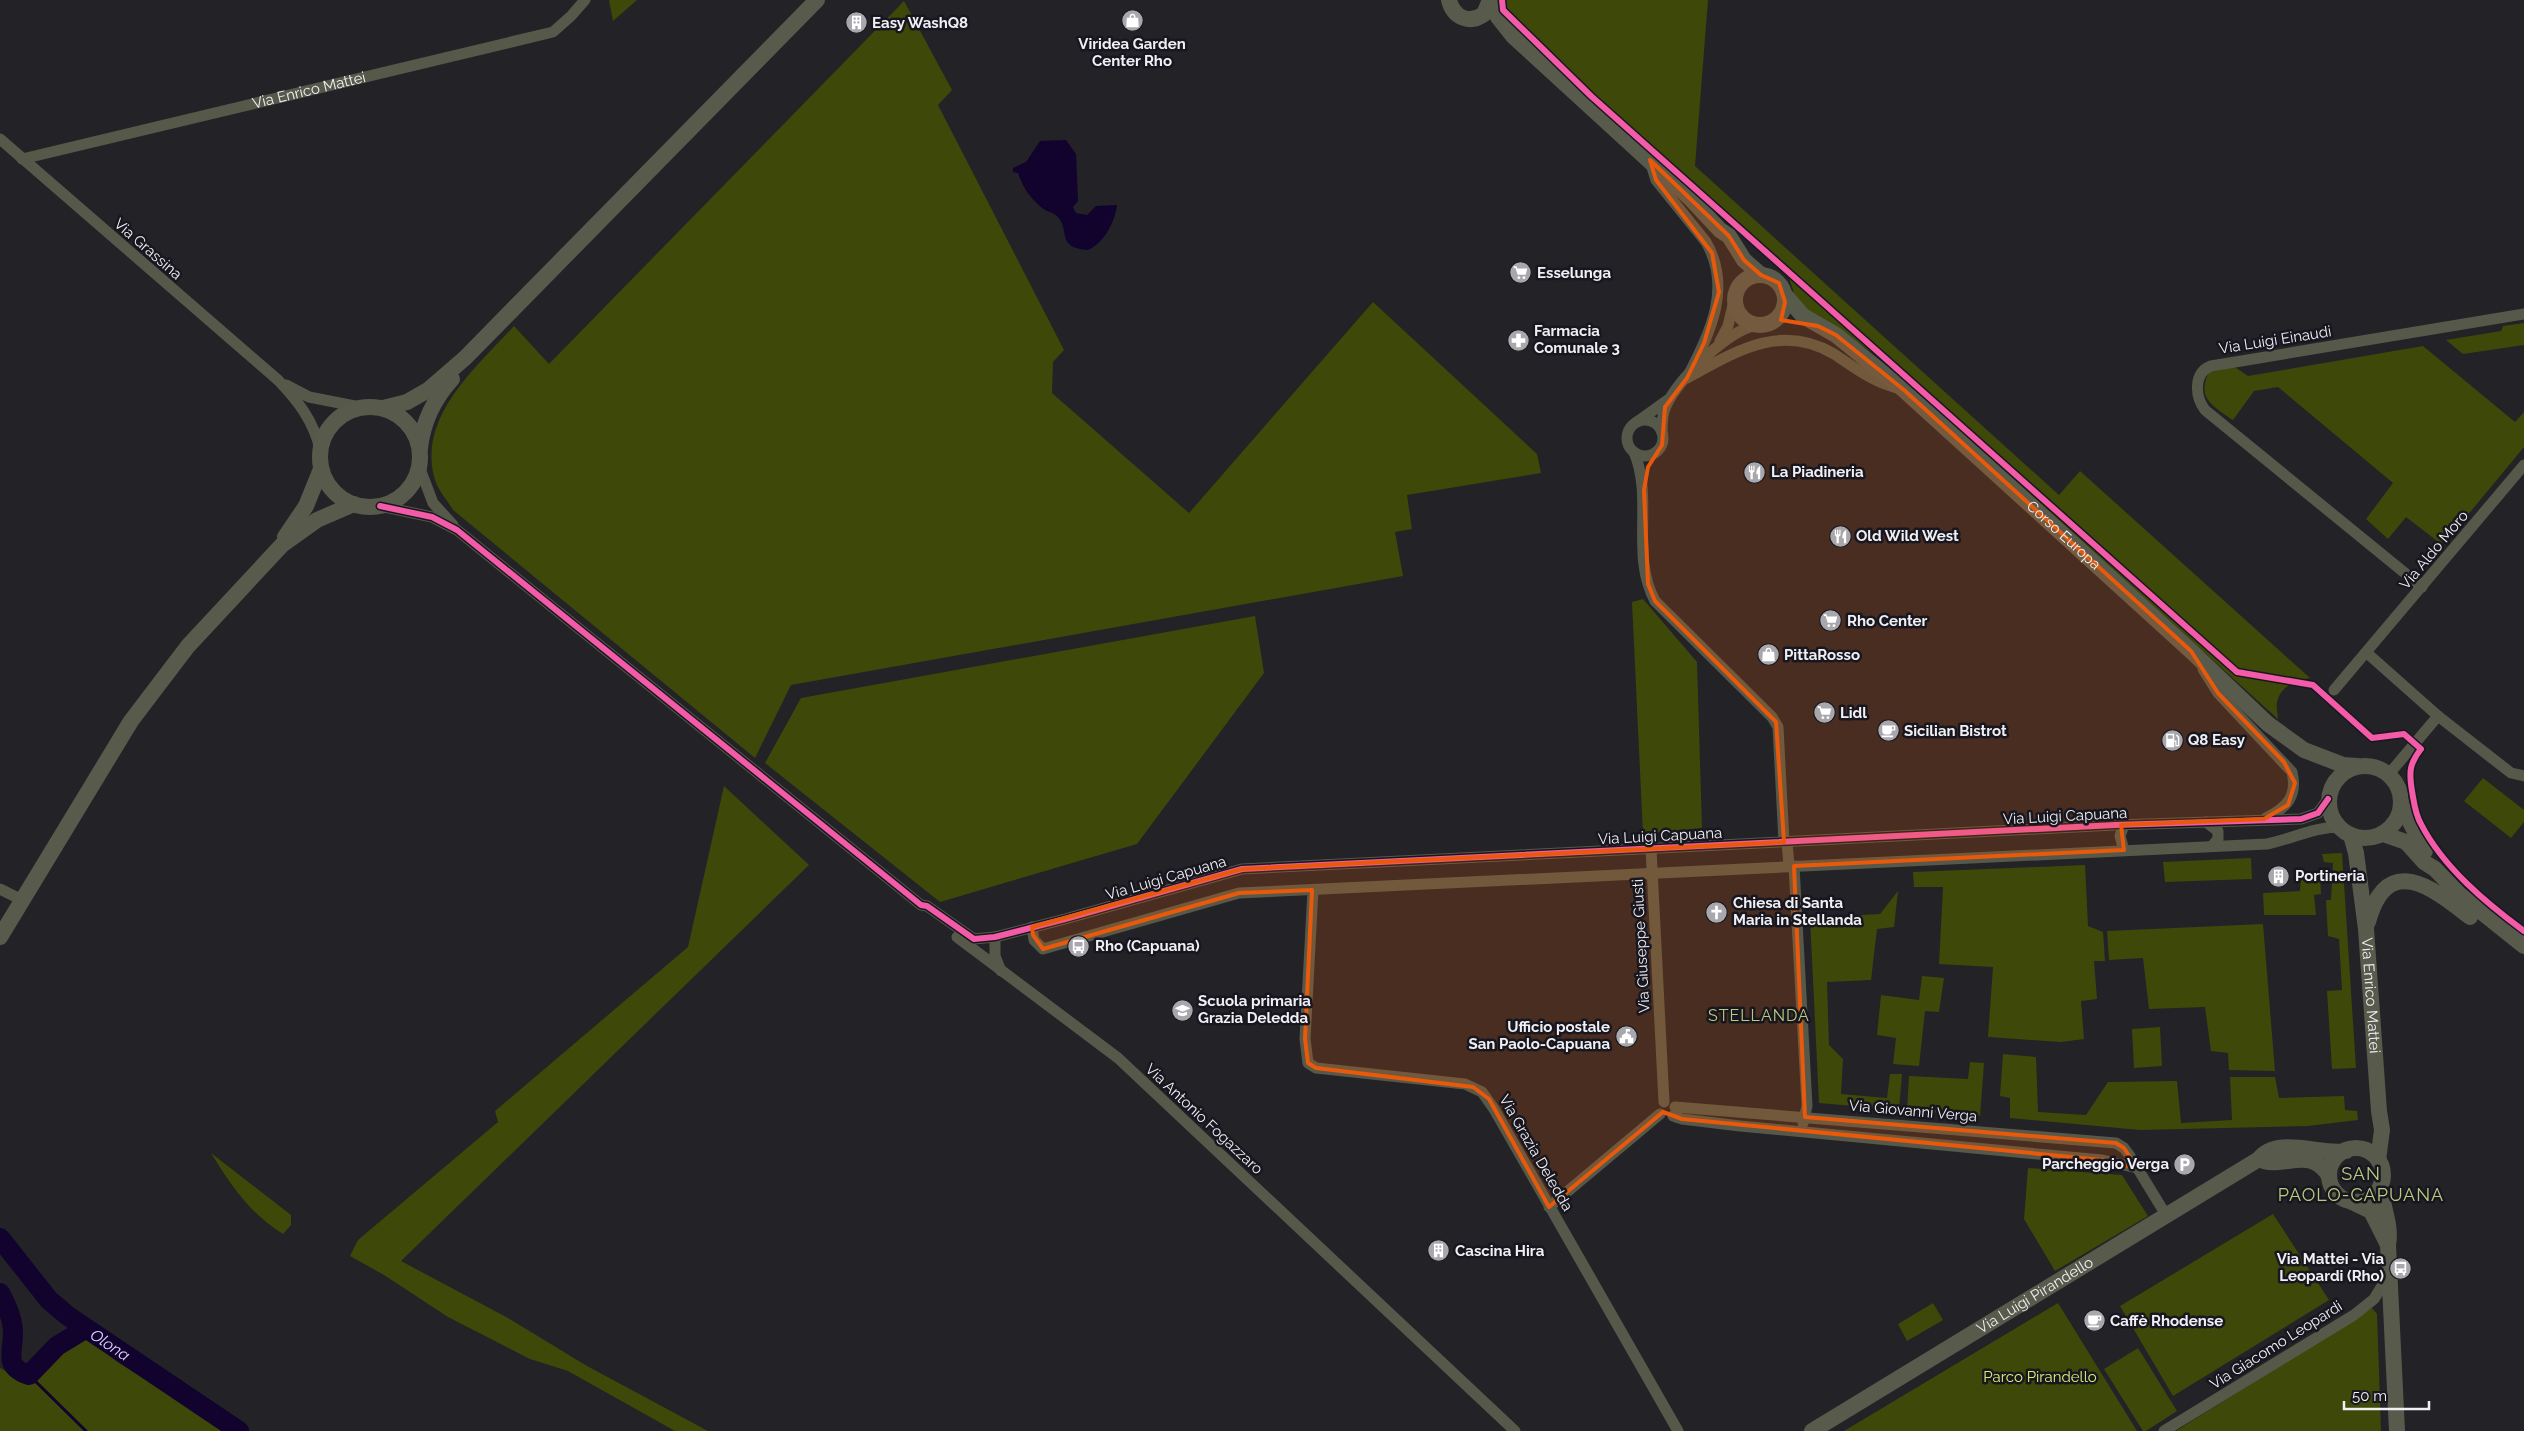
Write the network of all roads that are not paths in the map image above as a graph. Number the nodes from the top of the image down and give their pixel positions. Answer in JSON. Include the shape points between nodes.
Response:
{"nodes":[{"id":1,"x":585,"y":0,"type":"edge"},
{"id":2,"x":817,"y":0,"type":"edge"},
{"id":3,"x":1449,"y":0,"type":"edge"},
{"id":4,"x":1490,"y":0,"type":"edge"},
{"id":5,"x":1470,"y":19,"type":"junction"},
{"id":6,"x":1516,"y":39,"type":"junction"},
{"id":7,"x":0,"y":139,"type":"edge"},
{"id":8,"x":22,"y":159,"type":"junction"},
{"id":9,"x":1650,"y":160,"type":"junction"},
{"id":10,"x":1720,"y":230,"type":"junction"},
{"id":11,"x":1761,"y":275,"type":"junction"},
{"id":12,"x":1736,"y":295,"type":"junction"},
{"id":13,"x":1785,"y":295,"type":"junction"},
{"id":14,"x":2524,"y":314,"type":"edge"},
{"id":15,"x":1763,"y":325,"type":"junction"},
{"id":16,"x":1818,"y":326,"type":"junction"},
{"id":17,"x":1716,"y":347,"type":"junction"},
{"id":18,"x":466,"y":358,"type":"junction"},
{"id":19,"x":1687,"y":378,"type":"junction"},
{"id":20,"x":278,"y":380,"type":"junction"},
{"id":21,"x":1904,"y":390,"type":"junction"},
{"id":22,"x":1670,"y":398,"type":"junction"},
{"id":23,"x":360,"y":407,"type":"junction"},
{"id":24,"x":383,"y":408,"type":"junction"},
{"id":25,"x":1634,"y":424,"type":"junction"},
{"id":26,"x":1662,"y":433,"type":"junction"},
{"id":27,"x":320,"y":449,"type":"junction"},
{"id":28,"x":420,"y":450,"type":"junction"},
{"id":29,"x":1658,"y":451,"type":"junction"},
{"id":30,"x":1634,"y":452,"type":"junction"},
{"id":31,"x":2524,"y":465,"type":"edge"},
{"id":32,"x":420,"y":466,"type":"junction"},
{"id":33,"x":321,"y":469,"type":"junction"},
{"id":34,"x":1644,"y":490,"type":"junction"},
{"id":35,"x":354,"y":504,"type":"junction"},
{"id":36,"x":380,"y":506,"type":"junction"},
{"id":37,"x":457,"y":530,"type":"junction"},
{"id":38,"x":282,"y":545,"type":"junction"},
{"id":39,"x":2422,"y":587,"type":"junction"},
{"id":40,"x":2191,"y":651,"type":"junction"},
{"id":41,"x":2367,"y":653,"type":"junction"},
{"id":42,"x":2334,"y":690,"type":"dead end"},
{"id":43,"x":2438,"y":716,"type":"junction"},
{"id":44,"x":2304,"y":750,"type":"junction"},
{"id":45,"x":2357,"y":766,"type":"junction"},
{"id":46,"x":2389,"y":774,"type":"junction"},
{"id":47,"x":2524,"y":776,"type":"edge"},
{"id":48,"x":2330,"y":793,"type":"junction"},
{"id":49,"x":2402,"y":806,"type":"junction"},
{"id":50,"x":2264,"y":820,"type":"junction"},
{"id":51,"x":2206,"y":822,"type":"junction"},
{"id":52,"x":2124,"y":825,"type":"junction"},
{"id":53,"x":2345,"y":831,"type":"junction"},
{"id":54,"x":2379,"y":835,"type":"junction"},
{"id":55,"x":1786,"y":842,"type":"junction"},
{"id":56,"x":2212,"y":846,"type":"junction"},
{"id":57,"x":1651,"y":849,"type":"junction"},
{"id":58,"x":2124,"y":850,"type":"junction"},
{"id":59,"x":1791,"y":866,"type":"junction"},
{"id":60,"x":2435,"y":869,"type":"junction"},
{"id":61,"x":1652,"y":872,"type":"junction"},
{"id":62,"x":2360,"y":881,"type":"junction"},
{"id":63,"x":0,"y":889,"type":"edge"},
{"id":64,"x":1312,"y":890,"type":"junction"},
{"id":65,"x":22,"y":900,"type":"junction"},
{"id":66,"x":921,"y":905,"type":"junction"},
{"id":67,"x":2490,"y":920,"type":"junction"},
{"id":68,"x":1032,"y":927,"type":"junction"},
{"id":69,"x":2366,"y":929,"type":"junction"},
{"id":70,"x":0,"y":937,"type":"edge"},
{"id":71,"x":995,"y":937,"type":"junction"},
{"id":72,"x":2524,"y":946,"type":"edge"},
{"id":73,"x":1002,"y":973,"type":"junction"},
{"id":74,"x":1671,"y":1108,"type":"junction"},
{"id":75,"x":2379,"y":1111,"type":"junction"},
{"id":76,"x":1805,"y":1117,"type":"junction"},
{"id":77,"x":1800,"y":1131,"type":"junction"},
{"id":78,"x":2350,"y":1150,"type":"junction"},
{"id":79,"x":2259,"y":1159,"type":"junction"},
{"id":80,"x":2378,"y":1160,"type":"junction"},
{"id":81,"x":2137,"y":1168,"type":"junction"},
{"id":82,"x":2329,"y":1176,"type":"junction"},
{"id":83,"x":2381,"y":1185,"type":"junction"},
{"id":84,"x":2352,"y":1202,"type":"junction"},
{"id":85,"x":1549,"y":1207,"type":"junction"},
{"id":86,"x":2166,"y":1215,"type":"junction"},
{"id":87,"x":2388,"y":1245,"type":"junction"},
{"id":88,"x":2391,"y":1272,"type":"junction"},
{"id":89,"x":1515,"y":1431,"type":"edge"},
{"id":90,"x":1678,"y":1431,"type":"edge"},
{"id":91,"x":1812,"y":1431,"type":"edge"},
{"id":92,"x":2164,"y":1431,"type":"edge"},
{"id":93,"x":2397,"y":1431,"type":"edge"}],
"edges":[{"from":1,"to":8,"type":"street","name":"Via Enrico Mattei","via":[[553,32]]},
{"from":2,"to":18,"type":"main road"},
{"from":3,"to":5,"type":"main road","via":[[1454,13]]},
{"from":4,"to":5,"type":"main road","via":[[1484,14]]},
{"from":4,"to":6,"type":"main road","via":[[1498,17]]},
{"from":5,"to":6,"type":"main road","via":[[1490,23]]},
{"from":6,"to":9,"type":"main road"},
{"from":7,"to":8,"type":"street","name":"Via Grassina"},
{"from":8,"to":20,"type":"street","name":"Via Grassina"},
{"from":9,"to":10,"type":"main road"},
{"from":9,"to":19,"type":"street","via":[[1656,180],[1706,242],[1718,278],[1719,299],[1714,320]]},
{"from":10,"to":11,"type":"main road","via":[[1729,236],[1744,260]]},
{"from":10,"to":12,"type":"main road","via":[[1737,270]]},
{"from":11,"to":12,"type":"main road","via":[[1750,277]]},
{"from":11,"to":13,"type":"main road","via":[[1779,283]]},
{"from":12,"to":15,"type":"main road","via":[[1741,318]]},
{"from":12,"to":17,"type":"street","via":[[1728,326]]},
{"from":13,"to":15,"type":"main road","via":[[1780,316]]},
{"from":13,"to":16,"type":"main road","name":"Corso Europa","via":[[1793,308]]},
{"from":14,"to":39,"type":"street","name":"Via Luigi Einaudi","via":[[2212,366],[2206,368],[2198,380],[2198,397],[2205,410]]},
{"from":15,"to":16,"type":"main road","name":"Corso Europa","via":[[1788,321]]},
{"from":15,"to":17,"type":"street","via":[[1743,328]]},
{"from":16,"to":21,"type":"main road","name":"Corso Europa","via":[[1844,341]]},
{"from":17,"to":19,"type":"street"},
{"from":18,"to":24,"type":"main road","via":[[428,390],[407,402]]},
{"from":18,"to":28,"type":"main road","via":[[432,406],[422,433]]},
{"from":19,"to":21,"type":"street","via":[[1755,344],[1788,340],[1816,345],[1880,383]]},
{"from":19,"to":22,"type":"street"},
{"from":20,"to":23,"type":"street","name":"Via Grassina","via":[[309,397]]},
{"from":20,"to":27,"type":"street","name":"Via Grassina","via":[[302,407]]},
{"from":21,"to":40,"type":"main road","name":"Corso Europa"},
{"from":22,"to":25,"type":"street"},
{"from":22,"to":26,"type":"street","via":[[1665,407]]},
{"from":23,"to":24,"type":"main road"},
{"from":23,"to":27,"type":"main road","via":[[332,423]]},
{"from":24,"to":28,"type":"main road","via":[[397,414],[410,426]]},
{"from":25,"to":26,"type":"street","via":[[1650,421]]},
{"from":25,"to":30,"type":"street","via":[[1627,438]]},
{"from":26,"to":29,"type":"street","via":[[1662,445]]},
{"from":27,"to":33,"type":"main road"},
{"from":28,"to":32,"type":"main road"},
{"from":29,"to":30,"type":"street","via":[[1649,456]]},
{"from":29,"to":34,"type":"street","via":[[1648,467]]},
{"from":30,"to":34,"type":"street"},
{"from":31,"to":39,"type":"street","name":"Via Aldo Moro"},
{"from":32,"to":36,"type":"main road","via":[[406,492]]},
{"from":32,"to":37,"type":"street","via":[[433,503]]},
{"from":33,"to":35,"type":"main road","via":[[328,485],[341,498]]},
{"from":33,"to":38,"type":"main road","via":[[306,506]]},
{"from":34,"to":55,"type":"street","via":[[1643,552],[1648,584],[1655,601],[1776,722],[1780,734]]},
{"from":35,"to":36,"type":"main road"},
{"from":35,"to":38,"type":"main road","via":[[317,520]]},
{"from":36,"to":37,"type":"street","via":[[432,517]]},
{"from":37,"to":66,"type":"street"},
{"from":38,"to":65,"type":"main road","via":[[188,646],[131,721]]},
{"from":39,"to":41,"type":"street","name":"Via Aldo Moro"},
{"from":40,"to":44,"type":"main road","name":"Corso Europa","via":[[2268,724]]},
{"from":40,"to":50,"type":"street","via":[[2218,693],[2292,772],[2295,783],[2293,796],[2288,804]]},
{"from":41,"to":42,"type":"street","name":"Via Aldo Moro"},
{"from":41,"to":43,"type":"street"},
{"from":43,"to":46,"type":"street"},
{"from":43,"to":47,"type":"street","via":[[2511,773]]},
{"from":44,"to":45,"type":"main road","name":"Corso Europa","via":[[2343,765]]},
{"from":44,"to":48,"type":"main road","name":"Corso Europa","via":[[2329,778]]},
{"from":45,"to":46,"type":"main road","via":[[2373,766]]},
{"from":45,"to":48,"type":"main road","via":[[2338,776]]},
{"from":46,"to":49,"type":"main road","via":[[2401,793]]},
{"from":48,"to":50,"type":"street","name":"Via Luigi Capuana","via":[[2324,808],[2312,816]]},
{"from":48,"to":53,"type":"main road","via":[[2330,812]]},
{"from":49,"to":54,"type":"main road","via":[[2394,825]]},
{"from":49,"to":60,"type":"main road"},
{"from":50,"to":51,"type":"street","name":"Via Luigi Capuana"},
{"from":51,"to":52,"type":"street","name":"Via Luigi Capuana"},
{"from":51,"to":56,"type":"street","via":[[2218,831],[2218,839]]},
{"from":52,"to":55,"type":"street","name":"Via Luigi Capuana"},
{"from":52,"to":58,"type":"street","name":"Via Luigi Capuana","via":[[2120,836]]},
{"from":53,"to":54,"type":"main road","via":[[2363,838]]},
{"from":53,"to":56,"type":"street","via":[[2315,830],[2267,844]]},
{"from":53,"to":62,"type":"main road","name":"Via Enrico Mattei"},
{"from":54,"to":60,"type":"main road","via":[[2406,842]]},
{"from":54,"to":62,"type":"main road","name":"Via Enrico Mattei","via":[[2368,848]]},
{"from":55,"to":57,"type":"street","name":"Via Luigi Capuana"},
{"from":55,"to":59,"type":"street"},
{"from":56,"to":58,"type":"street"},
{"from":57,"to":61,"type":"street","name":"Via Giuseppe Giusti"},
{"from":57,"to":68,"type":"street","name":"Via Luigi Capuana","via":[[1242,869]]},
{"from":58,"to":59,"type":"street"},
{"from":59,"to":61,"type":"street"},
{"from":59,"to":76,"type":"street","via":[[1808,1106]]},
{"from":60,"to":67,"type":"main road"},
{"from":61,"to":64,"type":"street"},
{"from":61,"to":74,"type":"street","name":"Via Giuseppe Giusti"},
{"from":62,"to":69,"type":"main road","name":"Via Enrico Mattei"},
{"from":63,"to":65,"type":"street"},
{"from":64,"to":68,"type":"street","via":[[1239,893],[1043,949],[1034,940]]},
{"from":64,"to":85,"type":"street","name":"Via Grazia Deledda","via":[[1305,1039],[1308,1063],[1316,1068],[1449,1081],[1473,1087],[1489,1099]]},
{"from":65,"to":70,"type":"main road"},
{"from":66,"to":71,"type":"street","via":[[927,906],[969,938]]},
{"from":66,"to":73,"type":"street","name":"Via Antonio Fogazzaro","via":[[923,910]]},
{"from":67,"to":69,"type":"main road","via":[[2475,920],[2429,886],[2412,881],[2386,889],[2378,897]]},
{"from":67,"to":72,"type":"main road"},
{"from":68,"to":71,"type":"street","name":"Via Luigi Capuana"},
{"from":69,"to":75,"type":"main road","name":"Via Enrico Mattei"},
{"from":71,"to":73,"type":"street","via":[[995,956]]},
{"from":73,"to":89,"type":"street","name":"Via Antonio Fogazzaro","via":[[1118,1058]]},
{"from":74,"to":76,"type":"street","name":"Via Giovanni Verga"},
{"from":74,"to":77,"type":"street","name":"Via Giovanni Verga","via":[[1682,1119]]},
{"from":74,"to":85,"type":"street","via":[[1660,1107],[1660,1114]]},
{"from":75,"to":78,"type":"main road","name":"Via Enrico Mattei","via":[[2373,1137],[2368,1143]]},
{"from":75,"to":80,"type":"main road","name":"Via Enrico Mattei","via":[[2382,1130]]},
{"from":76,"to":77,"type":"street"},
{"from":76,"to":81,"type":"street","name":"Via Giovanni Verga","via":[[2116,1144],[2124,1148]]},
{"from":77,"to":81,"type":"street","name":"Via Giovanni Verga","via":[[2102,1160]]},
{"from":78,"to":79,"type":"main road","name":"Via Luigi Pirandello","via":[[2334,1153],[2305,1147],[2277,1148]]},
{"from":78,"to":80,"type":"main road","via":[[2367,1151]]},
{"from":78,"to":82,"type":"main road","via":[[2334,1160]]},
{"from":79,"to":82,"type":"main road","via":[[2265,1162],[2315,1162]]},
{"from":79,"to":86,"type":"main road","name":"Via Luigi Pirandello"},
{"from":80,"to":83,"type":"main road","via":[[2382,1168]]},
{"from":81,"to":86,"type":"street","name":"Via Giovanni Verga"},
{"from":82,"to":84,"type":"main road","via":[[2334,1190],[2344,1200]]},
{"from":83,"to":84,"type":"main road","via":[[2366,1200]]},
{"from":83,"to":87,"type":"main road","via":[[2390,1228]]},
{"from":84,"to":87,"type":"main road","via":[[2371,1210]]},
{"from":85,"to":90,"type":"street","name":"Via Grazia Deledda"},
{"from":86,"to":91,"type":"main road","name":"Via Luigi Pirandello"},
{"from":87,"to":88,"type":"main road"},
{"from":88,"to":92,"type":"street","name":"Via Giacomo Leopardi","via":[[2374,1299],[2354,1315]]},
{"from":88,"to":93,"type":"main road"}]}
